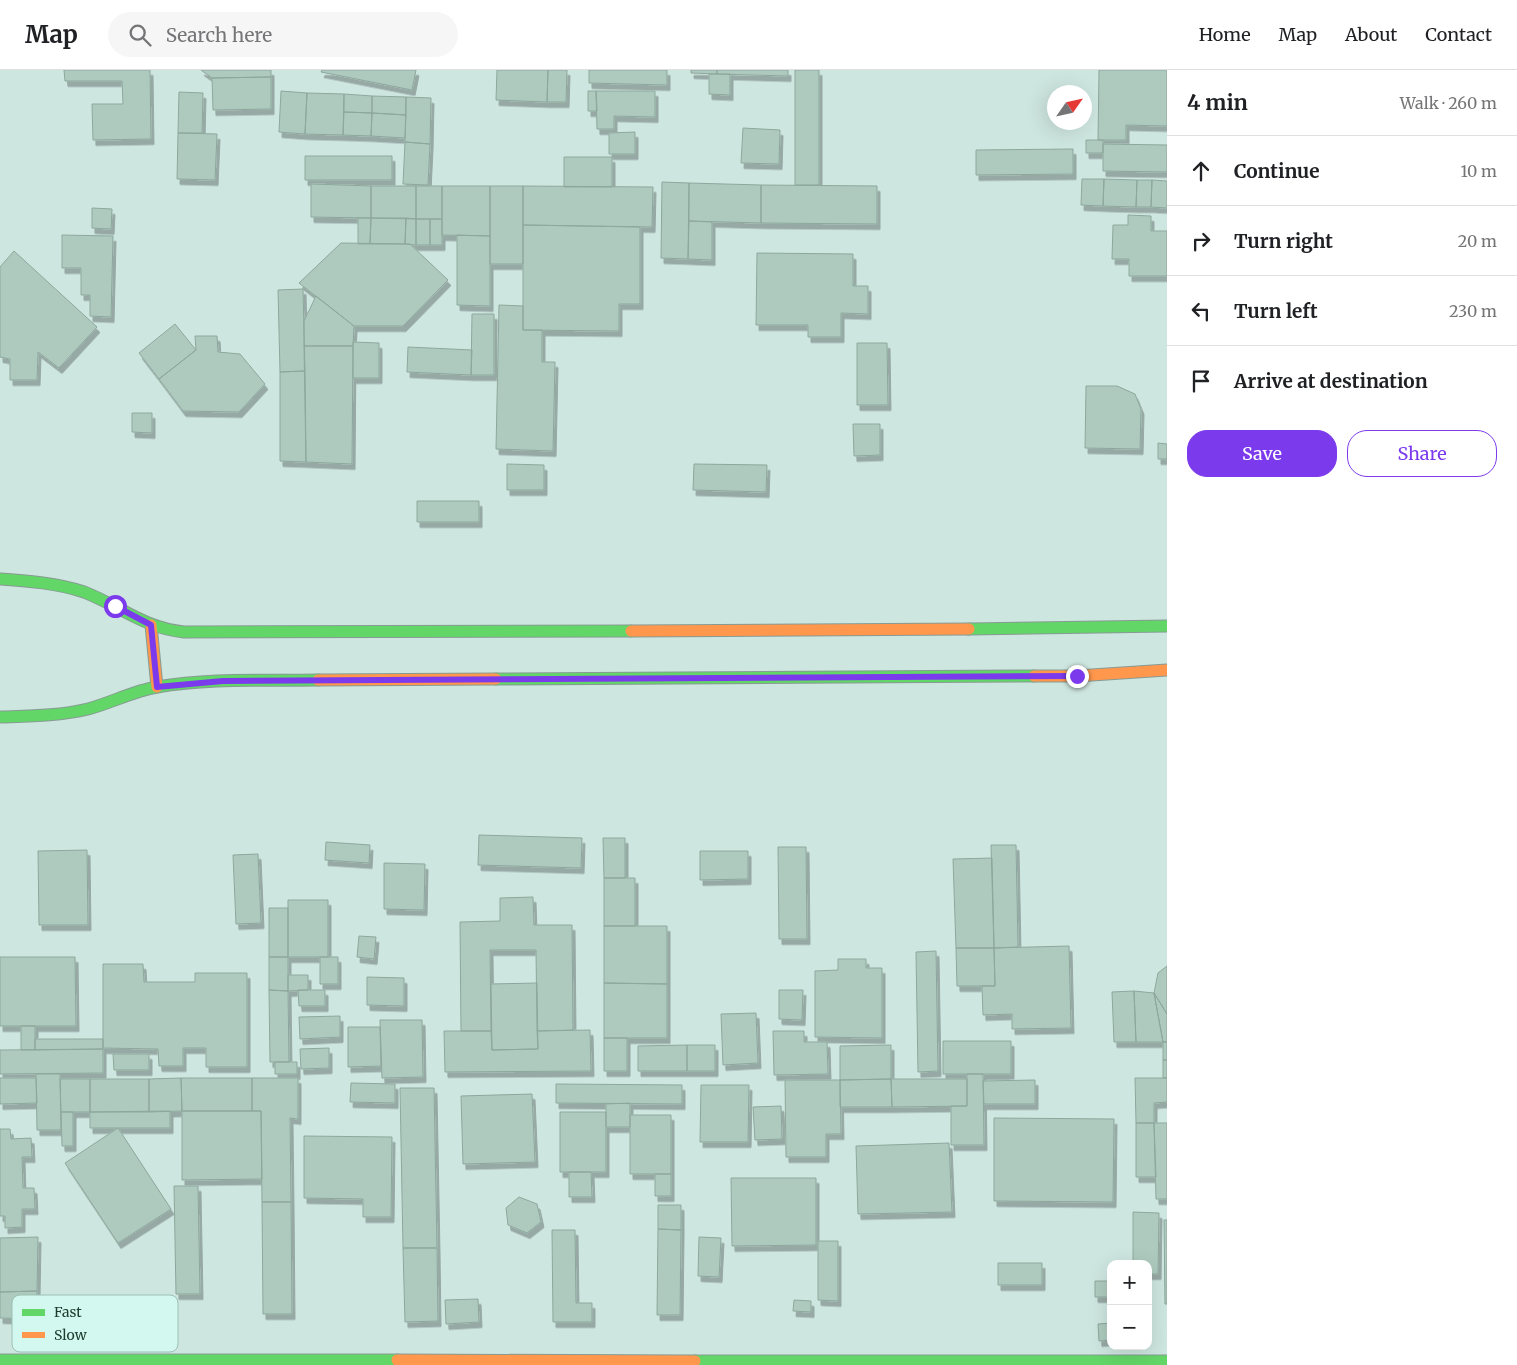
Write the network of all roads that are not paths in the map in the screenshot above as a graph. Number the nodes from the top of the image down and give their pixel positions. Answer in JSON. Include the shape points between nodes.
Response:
{"nodes":[{"id":1,"x":0,"y":580,"type":"edge"},
{"id":2,"x":151,"y":625,"type":"junction"},
{"id":3,"x":1167,"y":626,"type":"edge"},
{"id":4,"x":1167,"y":670,"type":"edge"},
{"id":5,"x":157,"y":687,"type":"junction"},
{"id":6,"x":0,"y":716,"type":"edge"},
{"id":7,"x":0,"y":1360,"type":"edge"},
{"id":8,"x":1167,"y":1361,"type":"edge"}],
"edges":[{"from":1,"to":2,"type":"main road","via":[[71,588]]},
{"from":2,"to":3,"type":"main road","via":[[167,630],[201,632],[799,631]]},
{"from":2,"to":5,"type":"main road"},
{"from":4,"to":5,"type":"main road","via":[[1077,676],[223,681]]},
{"from":5,"to":6,"type":"main road","via":[[77,711]]},
{"from":7,"to":8,"type":"main road"}]}
